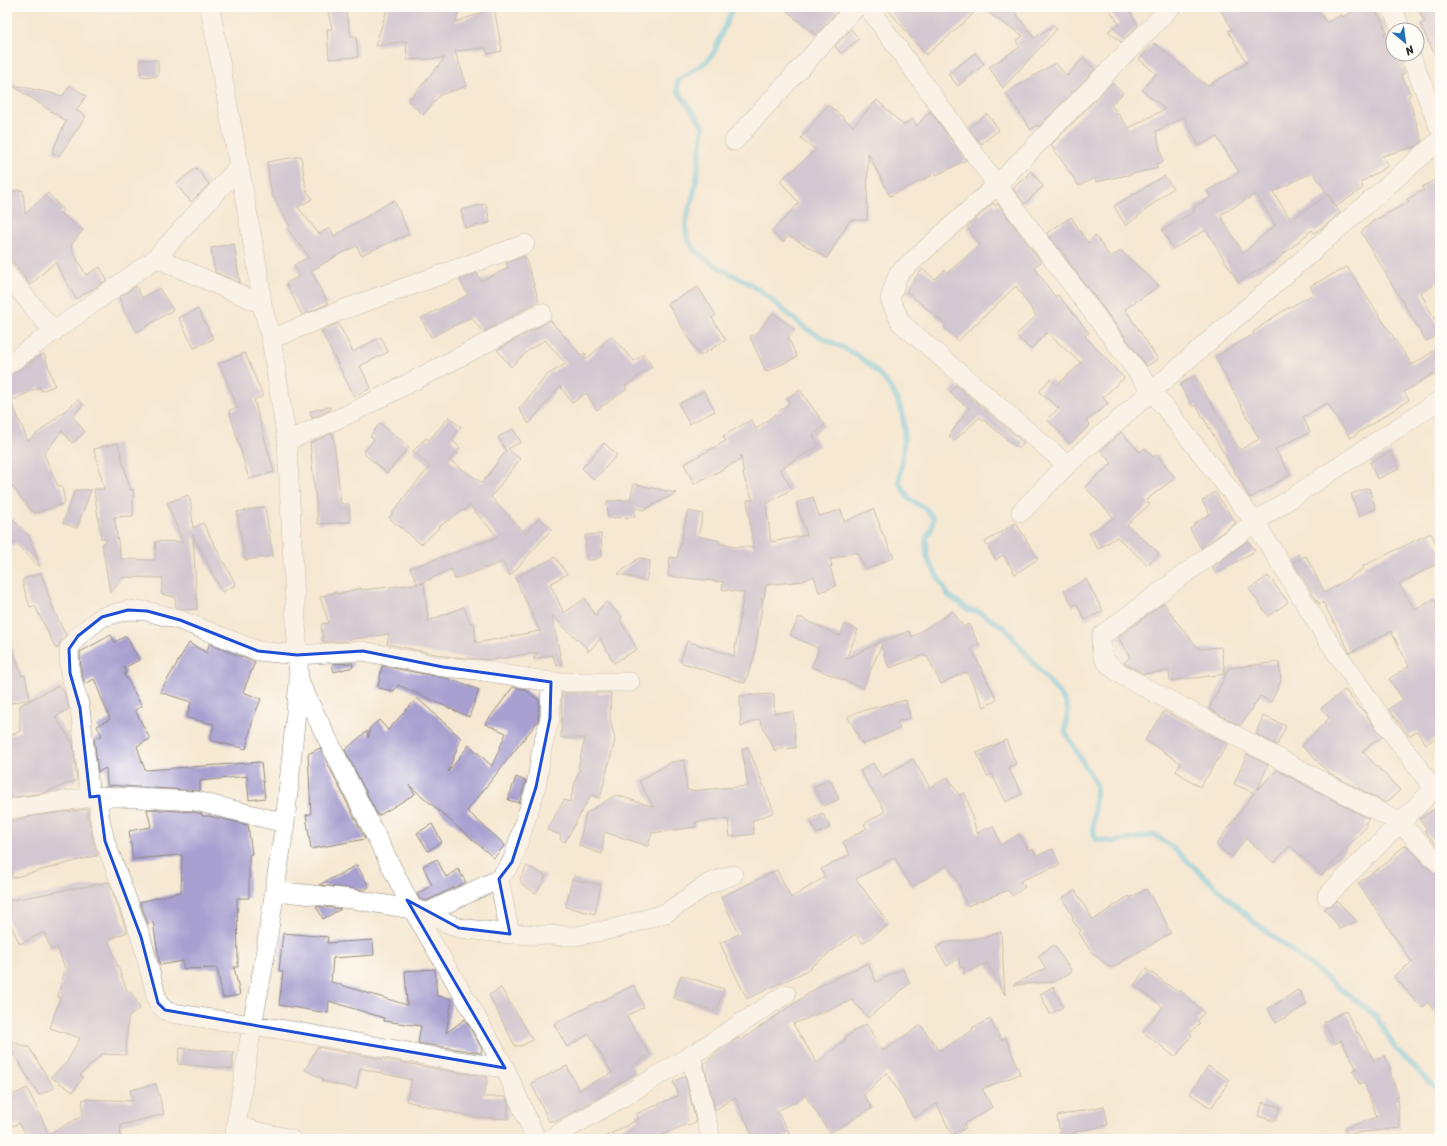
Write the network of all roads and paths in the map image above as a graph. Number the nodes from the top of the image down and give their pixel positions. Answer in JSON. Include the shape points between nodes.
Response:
{"nodes":[{"id":1,"x":210,"y":7,"type":"edge"},
{"id":2,"x":856,"y":7,"type":"edge"},
{"id":3,"x":868,"y":7,"type":"edge"},
{"id":4,"x":1171,"y":7,"type":"edge"},
{"id":5,"x":1392,"y":7,"type":"edge"},
{"id":6,"x":1398,"y":22,"type":"edge"},
{"id":7,"x":1413,"y":62,"type":"edge"},
{"id":8,"x":1440,"y":129,"type":"edge"},
{"id":9,"x":1440,"y":140,"type":"edge"},
{"id":10,"x":734,"y":141,"type":"dead end"},
{"id":11,"x":238,"y":168,"type":"junction"},
{"id":12,"x":997,"y":185,"type":"junction"},
{"id":13,"x":525,"y":244,"type":"dead end"},
{"id":14,"x":156,"y":258,"type":"junction"},
{"id":15,"x":7,"y":275,"type":"edge"},
{"id":16,"x":262,"y":304,"type":"junction"},
{"id":17,"x":542,"y":313,"type":"dead end"},
{"id":18,"x":54,"y":332,"type":"junction"},
{"id":19,"x":270,"y":339,"type":"junction"},
{"id":20,"x":7,"y":365,"type":"edge"},
{"id":21,"x":1152,"y":391,"type":"junction"},
{"id":22,"x":1440,"y":400,"type":"edge"},
{"id":23,"x":287,"y":441,"type":"junction"},
{"id":24,"x":1067,"y":465,"type":"junction"},
{"id":25,"x":1021,"y":512,"type":"dead end"},
{"id":26,"x":1255,"y":522,"type":"junction"},
{"id":27,"x":297,"y":655,"type":"junction"},
{"id":28,"x":299,"y":682,"type":"junction"},
{"id":29,"x":551,"y":682,"type":"junction"},
{"id":30,"x":630,"y":682,"type":"dead end"},
{"id":31,"x":1437,"y":786,"type":"edge"},
{"id":32,"x":94,"y":797,"type":"junction"},
{"id":33,"x":7,"y":809,"type":"edge"},
{"id":34,"x":1400,"y":823,"type":"junction"},
{"id":35,"x":285,"y":824,"type":"junction"},
{"id":36,"x":1440,"y":864,"type":"edge"},
{"id":37,"x":733,"y":875,"type":"dead end"},
{"id":38,"x":499,"y":879,"type":"junction"},
{"id":39,"x":275,"y":891,"type":"junction"},
{"id":40,"x":1327,"y":896,"type":"dead end"},
{"id":41,"x":421,"y":911,"type":"junction"},
{"id":42,"x":510,"y":934,"type":"junction"},
{"id":43,"x":786,"y":994,"type":"dead end"},
{"id":44,"x":252,"y":1025,"type":"junction"},
{"id":45,"x":691,"y":1056,"type":"junction"},
{"id":46,"x":504,"y":1068,"type":"junction"},
{"id":47,"x":235,"y":1133,"type":"edge"},
{"id":48,"x":291,"y":1139,"type":"edge"},
{"id":49,"x":536,"y":1139,"type":"edge"},
{"id":50,"x":549,"y":1139,"type":"edge"},
{"id":51,"x":711,"y":1139,"type":"edge"}],
"edges":[{"from":1,"to":11,"type":"street"},
{"from":2,"to":10,"type":"street"},
{"from":3,"to":12,"type":"street"},
{"from":4,"to":12,"type":"street"},
{"from":5,"to":6,"type":"street"},
{"from":7,"to":8,"type":"street"},
{"from":9,"to":21,"type":"street"},
{"from":11,"to":14,"type":"street"},
{"from":11,"to":16,"type":"street"},
{"from":12,"to":21,"type":"street"},
{"from":12,"to":24,"type":"street","via":[[898,274],[890,299],[901,323]]},
{"from":13,"to":19,"type":"street","via":[[342,310]]},
{"from":14,"to":16,"type":"street"},
{"from":14,"to":18,"type":"street"},
{"from":15,"to":18,"type":"street"},
{"from":16,"to":19,"type":"street"},
{"from":17,"to":23,"type":"street","via":[[349,414]]},
{"from":18,"to":20,"type":"street"},
{"from":19,"to":23,"type":"street"},
{"from":21,"to":24,"type":"street"},
{"from":21,"to":26,"type":"street"},
{"from":22,"to":26,"type":"street"},
{"from":23,"to":27,"type":"street"},
{"from":24,"to":25,"type":"street"},
{"from":26,"to":31,"type":"street","via":[[1327,638],[1385,723]]},
{"from":26,"to":34,"type":"street","via":[[1102,635],[1100,649],[1105,662],[1122,675]]},
{"from":27,"to":28,"type":"street"},
{"from":27,"to":29,"type":"street","via":[[363,651],[442,667]]},
{"from":27,"to":32,"type":"street","via":[[258,651],[180,620],[147,611],[128,610],[102,617],[78,636],[69,649],[70,673],[80,708]]},
{"from":28,"to":35,"type":"street"},
{"from":28,"to":41,"type":"street"},
{"from":29,"to":30,"type":"street"},
{"from":29,"to":38,"type":"street","via":[[550,718],[536,787],[512,862]]},
{"from":31,"to":34,"type":"street"},
{"from":32,"to":33,"type":"street"},
{"from":32,"to":35,"type":"street","via":[[196,801]]},
{"from":32,"to":44,"type":"street","via":[[105,841],[141,937],[158,1002],[170,1013]]},
{"from":34,"to":36,"type":"street"},
{"from":34,"to":40,"type":"street"},
{"from":35,"to":39,"type":"street"},
{"from":37,"to":42,"type":"street","via":[[708,884],[666,913],[617,928],[576,936]]},
{"from":38,"to":41,"type":"street"},
{"from":38,"to":42,"type":"street"},
{"from":39,"to":41,"type":"street","via":[[352,899]]},
{"from":39,"to":44,"type":"street"},
{"from":41,"to":42,"type":"street","via":[[459,928]]},
{"from":41,"to":46,"type":"street"},
{"from":43,"to":45,"type":"street"},
{"from":44,"to":46,"type":"street"},
{"from":44,"to":47,"type":"street"},
{"from":45,"to":50,"type":"street"},
{"from":45,"to":51,"type":"street"},
{"from":46,"to":49,"type":"street"},
{"from":47,"to":48,"type":"street"}]}
